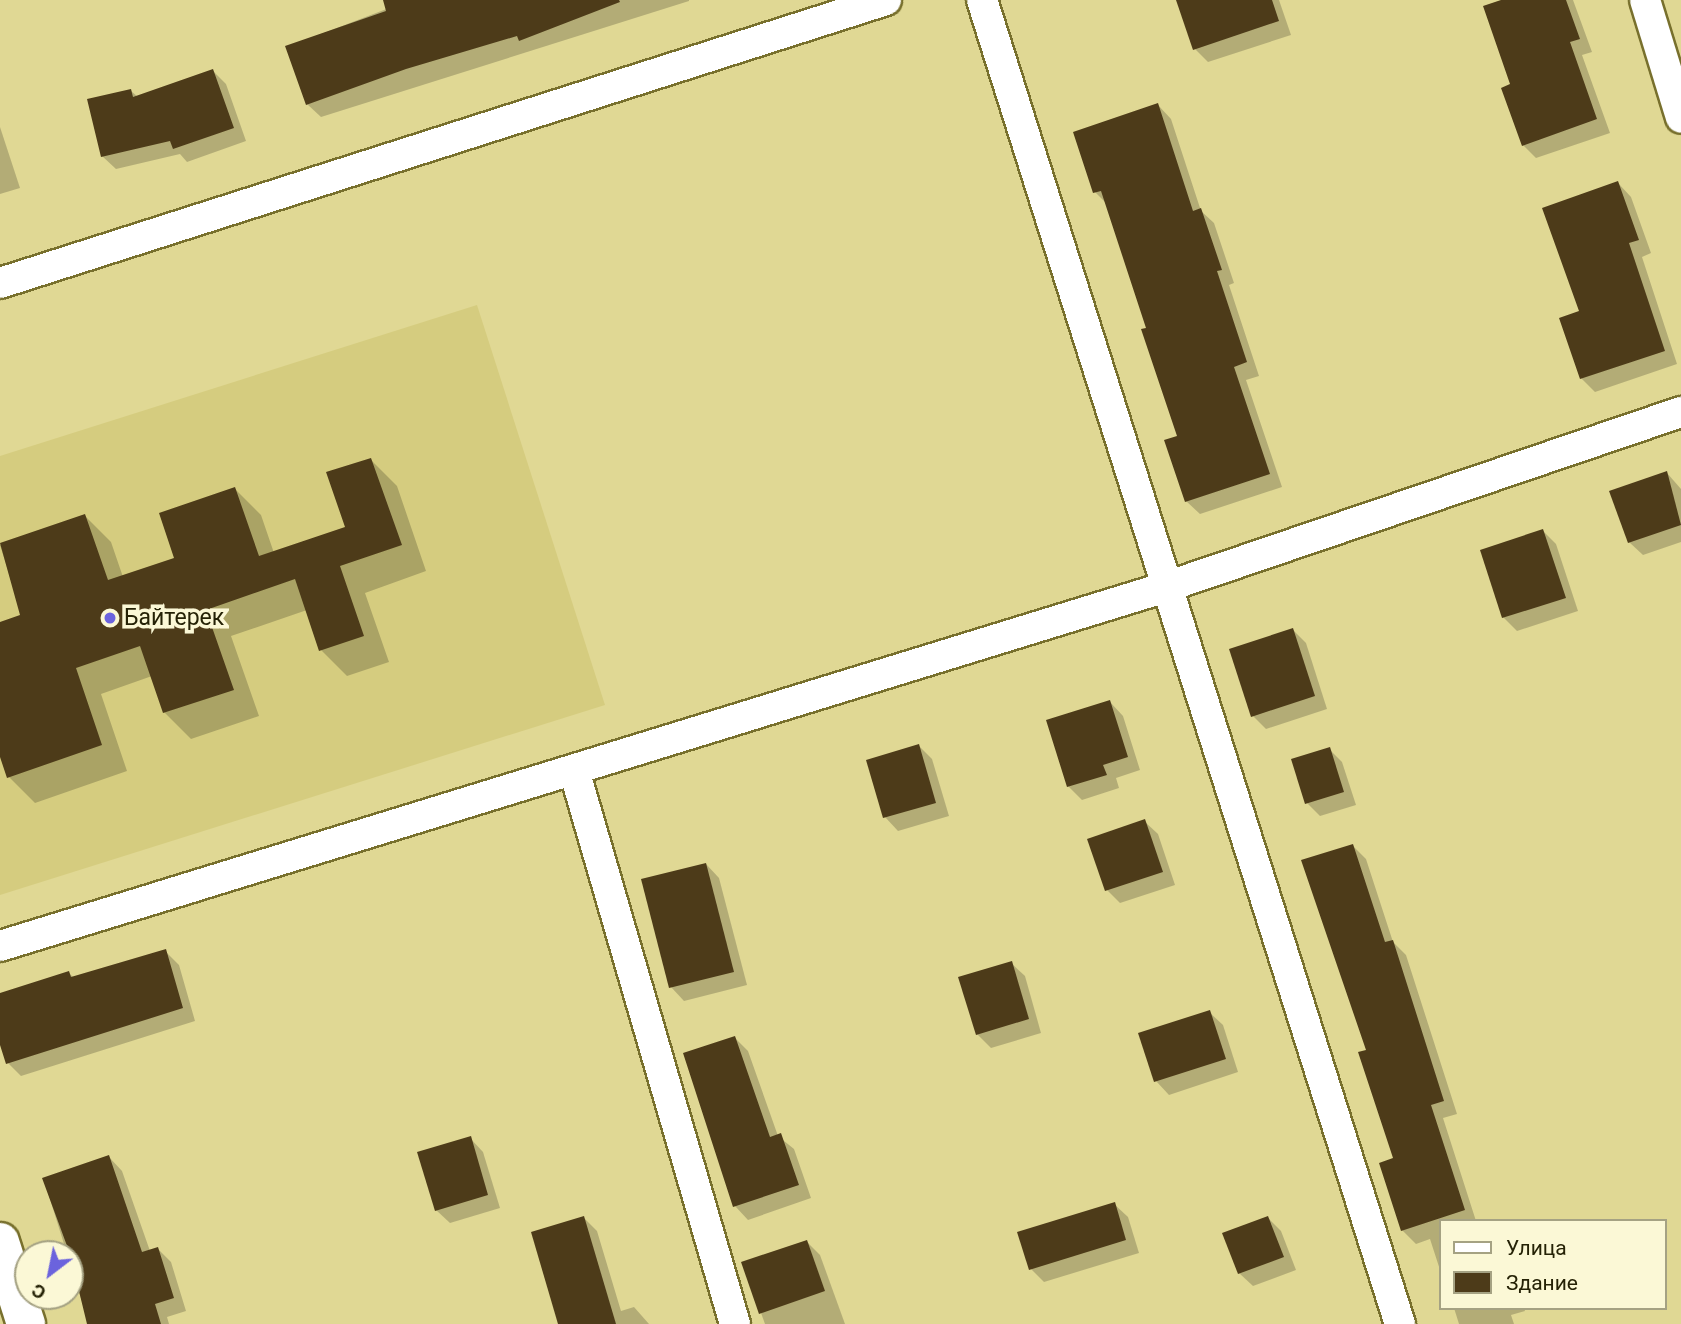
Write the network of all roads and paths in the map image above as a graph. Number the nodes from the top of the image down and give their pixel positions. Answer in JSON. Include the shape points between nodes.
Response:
{"nodes":[{"id":1,"x":886,"y":0,"type":"edge"},
{"id":2,"x":982,"y":0,"type":"edge"},
{"id":3,"x":1645,"y":0,"type":"edge"},
{"id":4,"x":1681,"y":118,"type":"edge"},
{"id":5,"x":0,"y":283,"type":"edge"},
{"id":6,"x":1681,"y":412,"type":"edge"},
{"id":7,"x":1166,"y":587,"type":"junction"},
{"id":8,"x":574,"y":769,"type":"junction"},
{"id":9,"x":0,"y":946,"type":"edge"},
{"id":10,"x":0,"y":1242,"type":"edge"},
{"id":11,"x":26,"y":1324,"type":"edge"},
{"id":12,"x":735,"y":1324,"type":"edge"},
{"id":13,"x":1399,"y":1324,"type":"edge"}],
"edges":[{"from":1,"to":5,"type":"street"},
{"from":2,"to":7,"type":"street"},
{"from":3,"to":4,"type":"street"},
{"from":6,"to":7,"type":"street"},
{"from":7,"to":8,"type":"street"},
{"from":7,"to":13,"type":"street"},
{"from":8,"to":9,"type":"street"},
{"from":8,"to":12,"type":"street"},
{"from":10,"to":11,"type":"street"}]}
